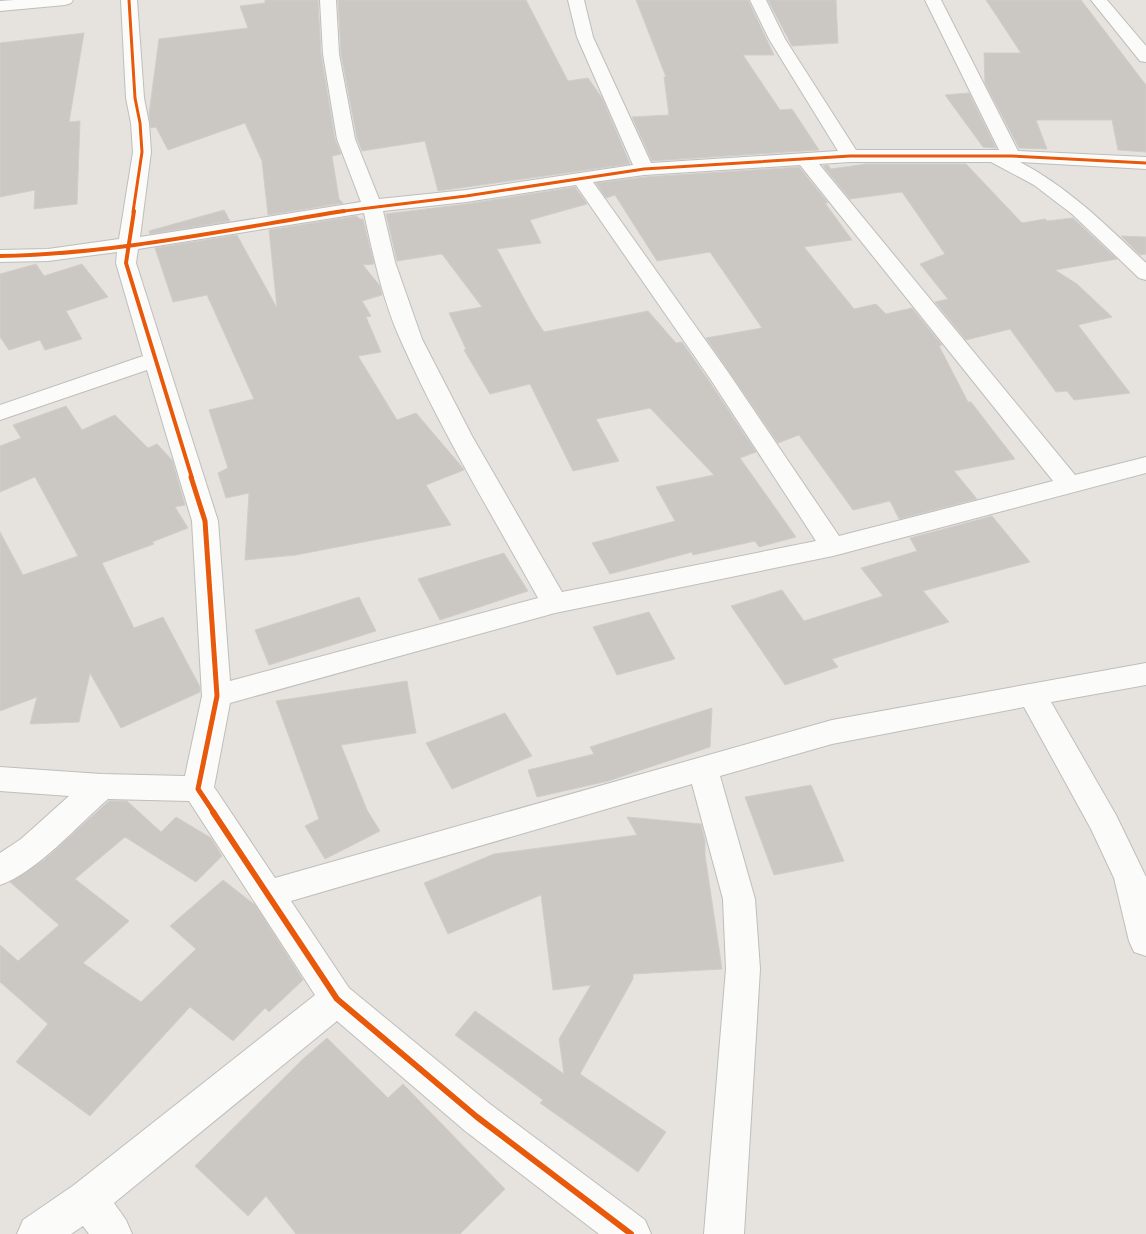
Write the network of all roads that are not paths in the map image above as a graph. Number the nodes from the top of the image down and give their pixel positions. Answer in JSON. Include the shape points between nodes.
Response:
{"nodes":[{"id":1,"x":65,"y":0,"type":"edge"},
{"id":2,"x":129,"y":0,"type":"edge"},
{"id":3,"x":328,"y":0,"type":"edge"},
{"id":4,"x":576,"y":0,"type":"edge"},
{"id":5,"x":758,"y":0,"type":"edge"},
{"id":6,"x":933,"y":0,"type":"edge"},
{"id":7,"x":1098,"y":0,"type":"edge"},
{"id":8,"x":42,"y":1,"type":"edge"},
{"id":9,"x":0,"y":6,"type":"edge"},
{"id":10,"x":1146,"y":57,"type":"edge"},
{"id":11,"x":850,"y":156,"type":"junction"},
{"id":12,"x":1002,"y":156,"type":"junction"},
{"id":13,"x":805,"y":159,"type":"junction"},
{"id":14,"x":1146,"y":163,"type":"edge"},
{"id":15,"x":644,"y":169,"type":"junction"},
{"id":16,"x":581,"y":179,"type":"junction"},
{"id":17,"x":372,"y":206,"type":"junction"},
{"id":18,"x":127,"y":244,"type":"junction"},
{"id":19,"x":0,"y":256,"type":"edge"},
{"id":20,"x":1146,"y":274,"type":"edge"},
{"id":21,"x":155,"y":360,"type":"junction"},
{"id":22,"x":0,"y":413,"type":"edge"},
{"id":23,"x":1146,"y":465,"type":"edge"},
{"id":24,"x":1070,"y":486,"type":"junction"},
{"id":25,"x":833,"y":547,"type":"junction"},
{"id":26,"x":555,"y":602,"type":"junction"},
{"id":27,"x":1146,"y":674,"type":"edge"},
{"id":28,"x":1032,"y":695,"type":"junction"},
{"id":29,"x":217,"y":696,"type":"junction"},
{"id":30,"x":703,"y":768,"type":"junction"},
{"id":31,"x":0,"y":779,"type":"edge"},
{"id":32,"x":101,"y":786,"type":"junction"},
{"id":33,"x":198,"y":789,"type":"junction"},
{"id":34,"x":0,"y":871,"type":"edge"},
{"id":35,"x":267,"y":894,"type":"junction"},
{"id":36,"x":1146,"y":941,"type":"edge"},
{"id":37,"x":337,"y":999,"type":"junction"},
{"id":38,"x":88,"y":1199,"type":"junction"},
{"id":39,"x":608,"y":1227,"type":"edge"},
{"id":40,"x":37,"y":1234,"type":"edge"},
{"id":41,"x":112,"y":1234,"type":"edge"},
{"id":42,"x":724,"y":1234,"type":"edge"}],
"edges":[{"from":1,"to":8,"type":"street"},
{"from":2,"to":18,"type":"street","via":[[142,152]]},
{"from":3,"to":17,"type":"street","via":[[331,54],[346,138]]},
{"from":4,"to":15,"type":"street","via":[[585,37]]},
{"from":5,"to":11,"type":"street","via":[[777,39]]},
{"from":6,"to":12,"type":"street"},
{"from":7,"to":10,"type":"street"},
{"from":8,"to":9,"type":"street"},
{"from":11,"to":12,"type":"street"},
{"from":11,"to":13,"type":"street"},
{"from":12,"to":14,"type":"street"},
{"from":12,"to":20,"type":"street","via":[[1079,210]]},
{"from":13,"to":15,"type":"street"},
{"from":13,"to":24,"type":"street"},
{"from":15,"to":16,"type":"street"},
{"from":16,"to":17,"type":"street"},
{"from":16,"to":25,"type":"street","via":[[726,386]]},
{"from":17,"to":18,"type":"street"},
{"from":17,"to":26,"type":"street","via":[[385,262],[411,339],[460,436]]},
{"from":18,"to":19,"type":"street","via":[[48,254]]},
{"from":18,"to":21,"type":"street","via":[[126,263]]},
{"from":21,"to":22,"type":"street"},
{"from":21,"to":29,"type":"street","via":[[205,521]]},
{"from":23,"to":24,"type":"street"},
{"from":24,"to":25,"type":"street"},
{"from":25,"to":26,"type":"street"},
{"from":26,"to":29,"type":"street"},
{"from":27,"to":28,"type":"street"},
{"from":28,"to":30,"type":"street","via":[[832,732]]},
{"from":28,"to":36,"type":"street","via":[[1105,824],[1130,878]]},
{"from":29,"to":33,"type":"street"},
{"from":30,"to":35,"type":"street"},
{"from":30,"to":42,"type":"street","via":[[740,899],[742,970]]},
{"from":31,"to":32,"type":"street"},
{"from":32,"to":33,"type":"street"},
{"from":32,"to":34,"type":"street","via":[[32,848]]},
{"from":33,"to":35,"type":"street"},
{"from":35,"to":37,"type":"street"},
{"from":37,"to":38,"type":"street"},
{"from":37,"to":39,"type":"street"},
{"from":38,"to":40,"type":"street"},
{"from":38,"to":41,"type":"street"}]}
